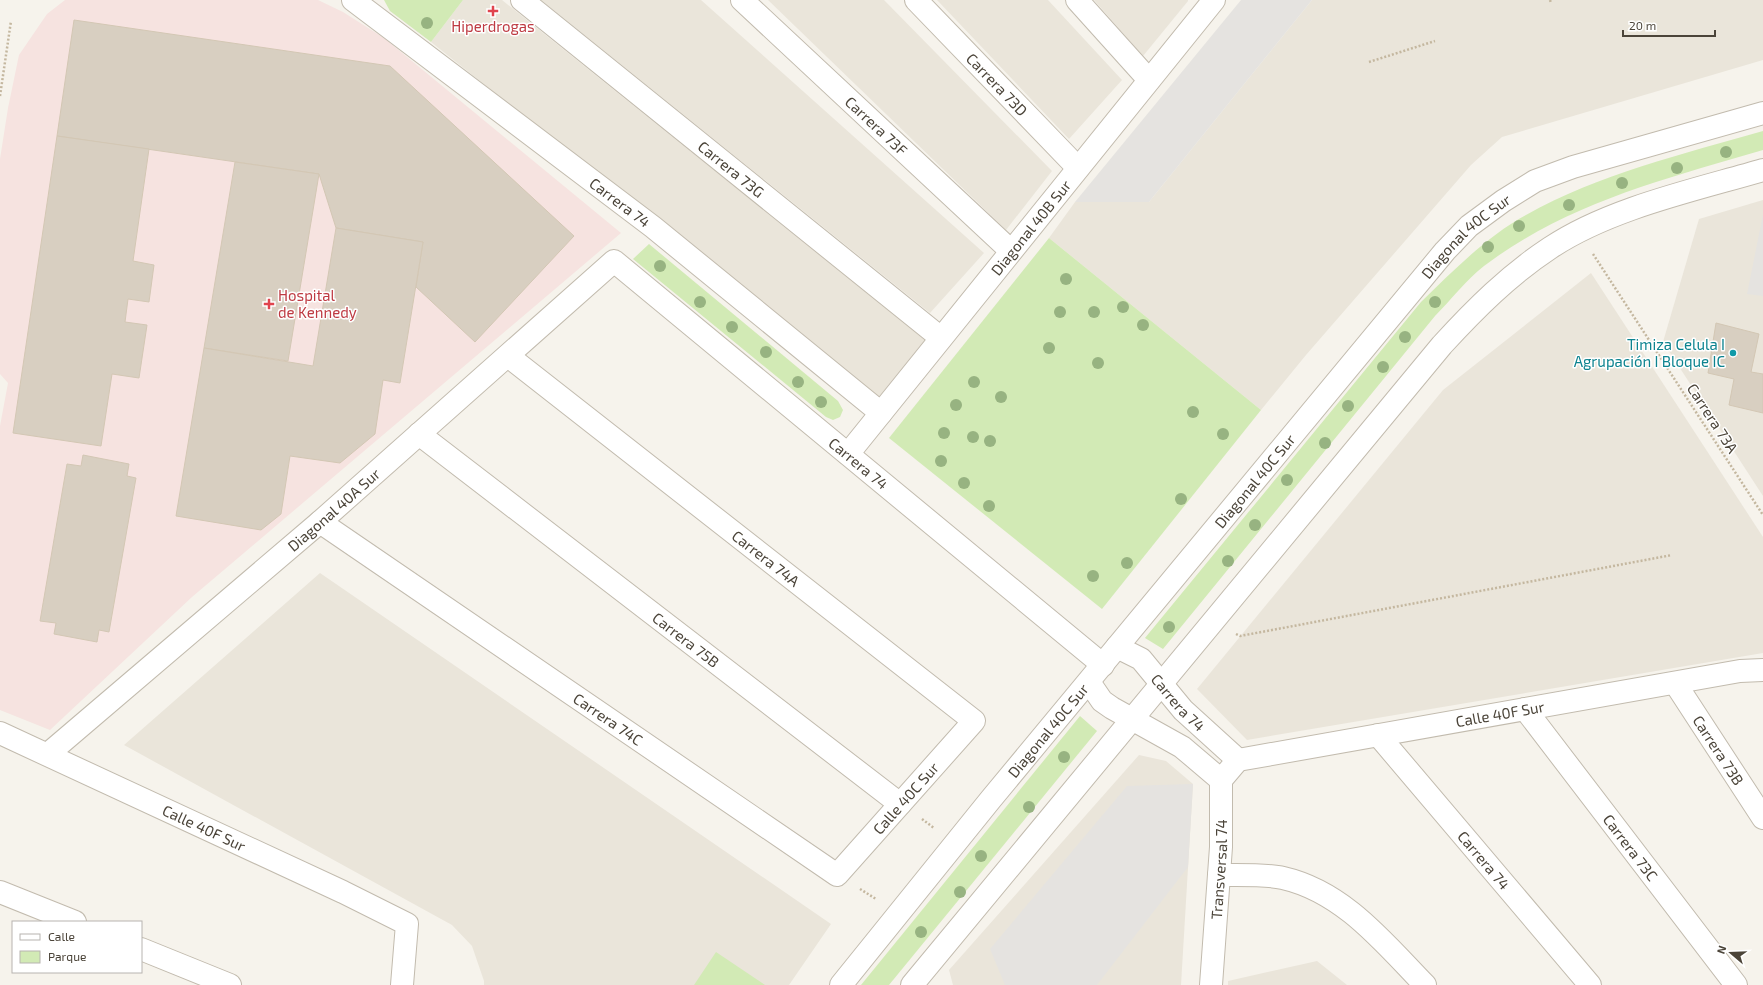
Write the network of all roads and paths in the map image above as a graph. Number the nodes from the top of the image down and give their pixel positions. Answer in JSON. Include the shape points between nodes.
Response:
{"nodes":[{"id":1,"x":353,"y":0,"type":"edge"},
{"id":2,"x":522,"y":0,"type":"edge"},
{"id":3,"x":742,"y":0,"type":"edge"},
{"id":4,"x":916,"y":0,"type":"edge"},
{"id":5,"x":1077,"y":0,"type":"edge"},
{"id":6,"x":1214,"y":0,"type":"edge"},
{"id":7,"x":11,"y":21,"type":"dead end"},
{"id":8,"x":1435,"y":41,"type":"dead end"},
{"id":9,"x":1369,"y":62,"type":"dead end"},
{"id":10,"x":1149,"y":80,"type":"junction"},
{"id":11,"x":0,"y":96,"type":"edge"},
{"id":12,"x":1763,"y":113,"type":"edge"},
{"id":13,"x":1078,"y":168,"type":"junction"},
{"id":14,"x":1763,"y":170,"type":"edge"},
{"id":15,"x":1578,"y":232,"type":"junction"},
{"id":16,"x":1011,"y":251,"type":"junction"},
{"id":17,"x":614,"y":261,"type":"joint"},
{"id":18,"x":941,"y":338,"type":"junction"},
{"id":19,"x":508,"y":356,"type":"junction"},
{"id":20,"x":881,"y":413,"type":"junction"},
{"id":21,"x":418,"y":434,"type":"junction"},
{"id":22,"x":848,"y":454,"type":"junction"},
{"id":23,"x":1763,"y":516,"type":"edge"},
{"id":24,"x":320,"y":522,"type":"junction"},
{"id":25,"x":1672,"y":555,"type":"dead end"},
{"id":26,"x":1213,"y":621,"type":"junction"},
{"id":27,"x":1117,"y":647,"type":"junction"},
{"id":28,"x":1103,"y":665,"type":"junction"},
{"id":29,"x":1763,"y":670,"type":"edge"},
{"id":30,"x":1089,"y":682,"type":"junction"},
{"id":31,"x":1162,"y":683,"type":"junction"},
{"id":32,"x":1675,"y":683,"type":"junction"},
{"id":33,"x":1524,"y":709,"type":"junction"},
{"id":34,"x":1132,"y":720,"type":"junction"},
{"id":35,"x":974,"y":721,"type":"joint"},
{"id":36,"x":0,"y":733,"type":"edge"},
{"id":37,"x":1378,"y":735,"type":"junction"},
{"id":38,"x":48,"y":754,"type":"junction"},
{"id":39,"x":1238,"y":760,"type":"junction"},
{"id":40,"x":1221,"y":780,"type":"junction"},
{"id":41,"x":900,"y":804,"type":"junction"},
{"id":42,"x":1763,"y":818,"type":"edge"},
{"id":43,"x":955,"y":844,"type":"junction"},
{"id":44,"x":1219,"y":874,"type":"junction"},
{"id":45,"x":837,"y":875,"type":"junction"},
{"id":46,"x":0,"y":892,"type":"edge"},
{"id":47,"x":898,"y":914,"type":"junction"},
{"id":48,"x":72,"y":921,"type":"edge"},
{"id":49,"x":142,"y":949,"type":"edge"},
{"id":50,"x":230,"y":985,"type":"edge"},
{"id":51,"x":402,"y":985,"type":"edge"},
{"id":52,"x":841,"y":985,"type":"edge"},
{"id":53,"x":912,"y":985,"type":"edge"},
{"id":54,"x":1211,"y":985,"type":"edge"},
{"id":55,"x":1425,"y":985,"type":"edge"},
{"id":56,"x":1590,"y":985,"type":"edge"},
{"id":57,"x":1736,"y":985,"type":"edge"}],
"edges":[{"from":1,"to":20,"type":"street","name":"Carrera 74","via":[[653,228]]},
{"from":2,"to":18,"type":"street","name":"Carrera 73G"},
{"from":3,"to":16,"type":"street","name":"Carrera 73F"},
{"from":4,"to":13,"type":"street","name":"Carrera 73D"},
{"from":5,"to":10,"type":"street"},
{"from":6,"to":10,"type":"street","name":"Diagonal 40B Sur"},
{"from":7,"to":11,"type":"path"},
{"from":8,"to":9,"type":"path"},
{"from":10,"to":13,"type":"street","name":"Diagonal 40B Sur"},
{"from":12,"to":27,"type":"street","name":"Diagonal 40C Sur","via":[[1573,167],[1535,181],[1469,226],[1445,251]]},
{"from":13,"to":16,"type":"street","name":"Diagonal 40B Sur"},
{"from":14,"to":15,"type":"street","via":[[1630,210]]},
{"from":15,"to":23,"type":"path","name":"Carrera 73A"},
{"from":15,"to":26,"type":"street","via":[[1550,248],[1480,305],[1442,345]]},
{"from":16,"to":18,"type":"street","name":"Diagonal 40B Sur"},
{"from":17,"to":19,"type":"street","name":"Diagonal 40A Sur"},
{"from":17,"to":22,"type":"street","name":"Carrera 74"},
{"from":18,"to":20,"type":"street","name":"Diagonal 40B Sur"},
{"from":19,"to":21,"type":"street","name":"Diagonal 40A Sur"},
{"from":19,"to":35,"type":"street","name":"Carrera 74A"},
{"from":20,"to":22,"type":"street","name":"Diagonal 40B Sur"},
{"from":21,"to":24,"type":"street","name":"Diagonal 40A Sur"},
{"from":21,"to":41,"type":"street","name":"Carrera 75B"},
{"from":22,"to":28,"type":"street","name":"Carrera 74"},
{"from":24,"to":38,"type":"street","name":"Diagonal 40A Sur"},
{"from":24,"to":45,"type":"street","name":"Carrera 74C"},
{"from":25,"to":26,"type":"path","via":[[1240,636]]},
{"from":26,"to":31,"type":"street"},
{"from":27,"to":28,"type":"street","name":"Diagonal 40C Sur"},
{"from":27,"to":31,"type":"street","name":"Carrera 74","via":[[1141,659]]},
{"from":28,"to":30,"type":"street","name":"Diagonal 40C Sur"},
{"from":29,"to":32,"type":"street","name":"Calle 40F Sur","via":[[1740,671]]},
{"from":30,"to":34,"type":"street","name":"Carrera 74","via":[[1102,701]]},
{"from":30,"to":43,"type":"street","name":"Diagonal 40C Sur"},
{"from":31,"to":34,"type":"street"},
{"from":31,"to":39,"type":"street","name":"Carrera 74","via":[[1195,722]]},
{"from":32,"to":33,"type":"street","name":"Calle 40F Sur"},
{"from":32,"to":42,"type":"street","name":"Carrera 73B"},
{"from":33,"to":37,"type":"street","name":"Calle 40F Sur"},
{"from":33,"to":57,"type":"street","name":"Carrera 73C"},
{"from":34,"to":40,"type":"street","name":"Carrera 74","via":[[1182,747]]},
{"from":34,"to":53,"type":"street"},
{"from":35,"to":41,"type":"street","name":"Calle 40C Sur"},
{"from":36,"to":38,"type":"street","name":"Calle 40F Sur"},
{"from":37,"to":39,"type":"street","name":"Calle 40F Sur"},
{"from":37,"to":56,"type":"street","name":"Carrera 74"},
{"from":38,"to":51,"type":"street","name":"Calle 40F Sur","via":[[407,924]]},
{"from":39,"to":40,"type":"street"},
{"from":40,"to":44,"type":"street","name":"Transversal 74"},
{"from":41,"to":43,"type":"path"},
{"from":41,"to":45,"type":"street","name":"Calle 40C Sur"},
{"from":43,"to":47,"type":"street","name":"Diagonal 40C Sur"},
{"from":44,"to":54,"type":"street","name":"Transversal 74"},
{"from":44,"to":55,"type":"street","via":[[1283,878],[1320,892],[1356,915]]},
{"from":45,"to":47,"type":"path"},
{"from":46,"to":48,"type":"street"},
{"from":47,"to":52,"type":"street","name":"Diagonal 40C Sur"},
{"from":49,"to":50,"type":"street"}]}
